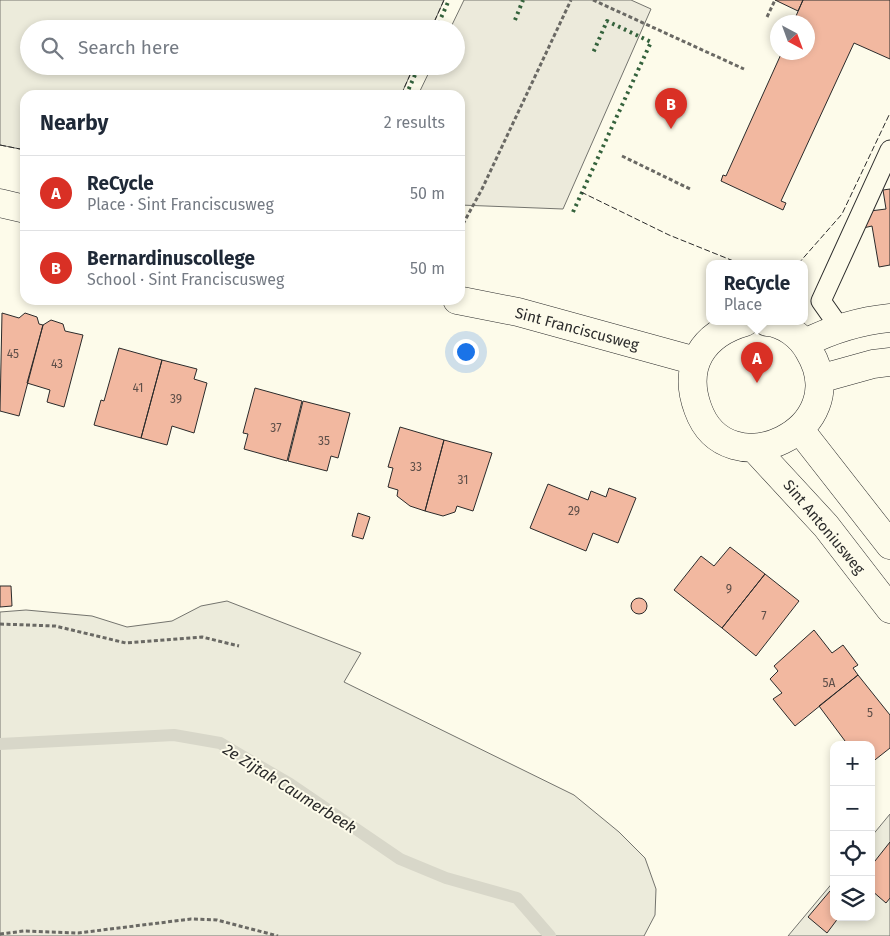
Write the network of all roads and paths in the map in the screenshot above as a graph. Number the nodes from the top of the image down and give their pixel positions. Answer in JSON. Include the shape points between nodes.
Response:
{"nodes":[{"id":1,"x":571,"y":0,"type":"edge"},
{"id":2,"x":593,"y":0,"type":"edge"},
{"id":3,"x":775,"y":0,"type":"edge"},
{"id":4,"x":767,"y":17,"type":"dead end"},
{"id":5,"x":744,"y":69,"type":"dead end"},
{"id":6,"x":890,"y":150,"type":"edge"},
{"id":7,"x":622,"y":156,"type":"dead end"},
{"id":8,"x":690,"y":188,"type":"dead end"},
{"id":9,"x":0,"y":203,"type":"edge"},
{"id":10,"x":20,"y":208,"type":"edge"},
{"id":11,"x":465,"y":220,"type":"edge"},
{"id":12,"x":465,"y":302,"type":"edge"},
{"id":13,"x":890,"y":318,"type":"edge"},
{"id":14,"x":737,"y":325,"type":"edge"},
{"id":15,"x":776,"y":325,"type":"edge"},
{"id":16,"x":840,"y":328,"type":"junction"},
{"id":17,"x":805,"y":343,"type":"junction"},
{"id":18,"x":696,"y":360,"type":"junction"},
{"id":19,"x":890,"y":362,"type":"edge"},
{"id":20,"x":819,"y":379,"type":"junction"},
{"id":21,"x":800,"y":430,"type":"junction"},
{"id":22,"x":754,"y":448,"type":"junction"},
{"id":23,"x":890,"y":545,"type":"edge"},
{"id":24,"x":890,"y":609,"type":"edge"},
{"id":25,"x":0,"y":624,"type":"edge"},
{"id":26,"x":239,"y":646,"type":"dead end"},
{"id":27,"x":0,"y":934,"type":"edge"},
{"id":28,"x":278,"y":936,"type":"edge"}],
"edges":[{"from":1,"to":11,"type":"path"},
{"from":2,"to":5,"type":"path"},
{"from":3,"to":4,"type":"path"},
{"from":6,"to":16,"type":"lane","via":[[821,301]]},
{"from":7,"to":8,"type":"path"},
{"from":9,"to":10,"type":"street"},
{"from":12,"to":18,"type":"street","name":"Sint Franciscusweg","via":[[518,312]]},
{"from":13,"to":16,"type":"street","via":[[861,321]]},
{"from":14,"to":18,"type":"street","via":[[719,332]]},
{"from":15,"to":17,"type":"street","via":[[790,330]]},
{"from":16,"to":17,"type":"street"},
{"from":17,"to":20,"type":"street","via":[[815,360]]},
{"from":18,"to":22,"type":"street","via":[[692,378],[693,397],[700,416],[724,440]]},
{"from":19,"to":20,"type":"street"},
{"from":20,"to":21,"type":"street","via":[[818,398],[812,414]]},
{"from":21,"to":22,"type":"street","via":[[771,446]]},
{"from":21,"to":23,"type":"street"},
{"from":22,"to":24,"type":"street","name":"Sint Antoniusweg","via":[[826,526]]},
{"from":25,"to":26,"type":"path","via":[[55,626],[126,643],[202,636]]},
{"from":27,"to":28,"type":"path","via":[[24,931],[78,933],[191,918],[217,920]]}]}
